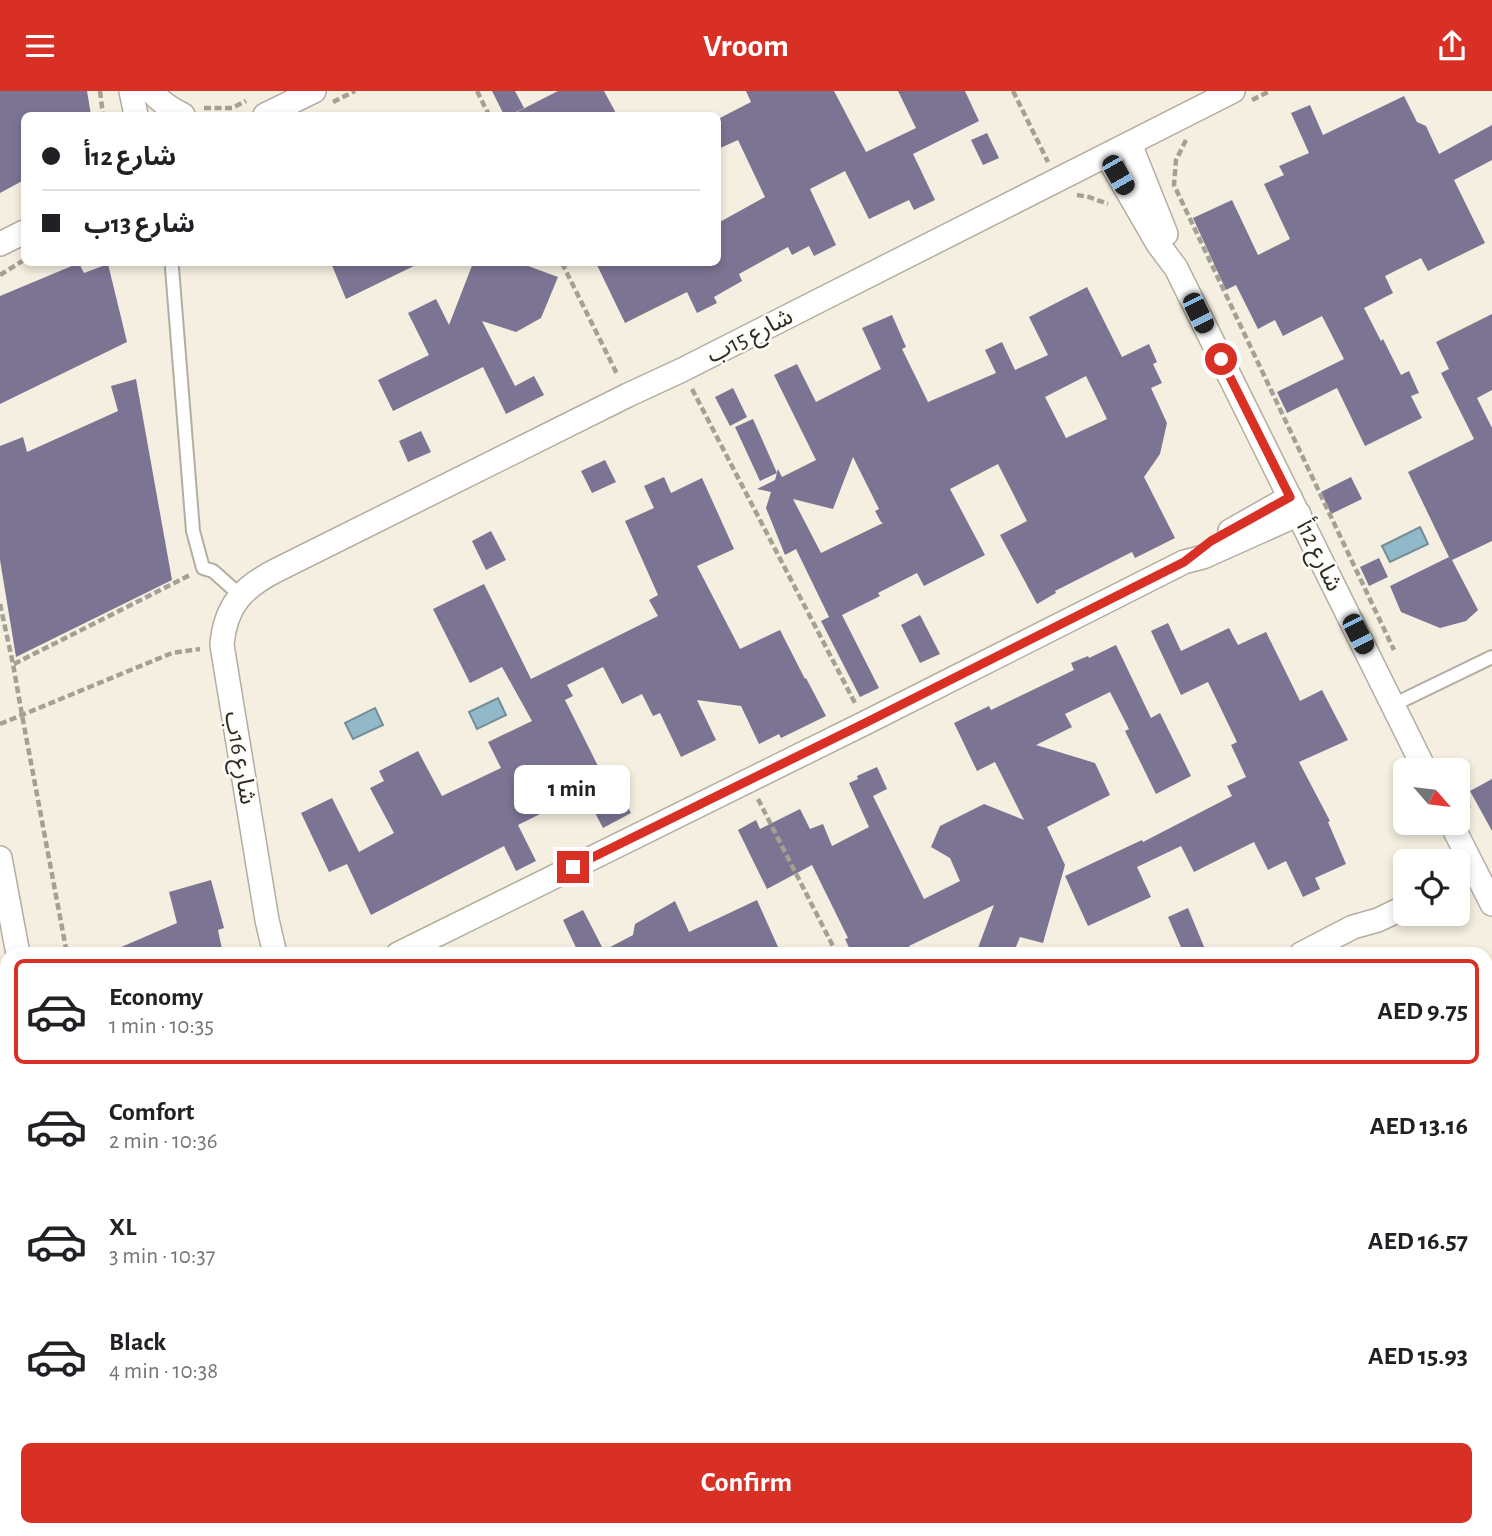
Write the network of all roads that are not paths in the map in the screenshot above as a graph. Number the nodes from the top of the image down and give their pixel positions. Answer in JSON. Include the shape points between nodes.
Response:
{"nodes":[{"id":1,"x":131,"y":91,"type":"edge"},
{"id":2,"x":151,"y":91,"type":"edge"},
{"id":3,"x":314,"y":91,"type":"edge"},
{"id":4,"x":1240,"y":96,"type":"edge"},
{"id":5,"x":260,"y":106,"type":"edge"},
{"id":6,"x":189,"y":111,"type":"edge"},
{"id":7,"x":135,"y":112,"type":"edge"},
{"id":8,"x":1130,"y":144,"type":"junction"},
{"id":9,"x":1107,"y":156,"type":"junction"},
{"id":10,"x":21,"y":234,"type":"edge"},
{"id":11,"x":0,"y":244,"type":"edge"},
{"id":12,"x":172,"y":268,"type":"dead end"},
{"id":13,"x":1176,"y":268,"type":"junction"},
{"id":14,"x":1294,"y":505,"type":"junction"},
{"id":15,"x":264,"y":576,"type":"joint"},
{"id":16,"x":240,"y":595,"type":"junction"},
{"id":17,"x":1492,"y":657,"type":"edge"},
{"id":18,"x":1393,"y":705,"type":"junction"},
{"id":19,"x":1420,"y":758,"type":"edge"},
{"id":20,"x":0,"y":858,"type":"edge"},
{"id":21,"x":1470,"y":875,"type":"edge"},
{"id":22,"x":1393,"y":898,"type":"edge"},
{"id":23,"x":1492,"y":904,"type":"edge"},
{"id":24,"x":1393,"y":913,"type":"edge"},
{"id":25,"x":1353,"y":927,"type":"junction"},
{"id":26,"x":17,"y":947,"type":"edge"},
{"id":27,"x":273,"y":947,"type":"edge"},
{"id":28,"x":412,"y":947,"type":"edge"},
{"id":29,"x":1314,"y":947,"type":"edge"}],
"edges":[{"from":1,"to":7,"type":"street"},
{"from":2,"to":6,"type":"street","via":[[173,110]]},
{"from":3,"to":5,"type":"street"},
{"from":4,"to":8,"type":"street","name":"شارع 15ب"},
{"from":8,"to":9,"type":"street","name":"شارع 15ب"},
{"from":8,"to":13,"type":"street","name":"شارع 12أ"},
{"from":9,"to":13,"type":"street","name":"شارع 12أ"},
{"from":9,"to":15,"type":"street","name":"شارع 15ب"},
{"from":10,"to":11,"type":"street"},
{"from":12,"to":16,"type":"lane","via":[[194,531],[203,568]]},
{"from":13,"to":14,"type":"street","name":"شارع 12أ"},
{"from":14,"to":18,"type":"street","name":"شارع 12أ"},
{"from":14,"to":28,"type":"street","via":[[1211,541],[1184,562]]},
{"from":15,"to":16,"type":"street","name":"شارع 16ب"},
{"from":16,"to":27,"type":"street","name":"شارع 16ب","via":[[226,618],[222,645]]},
{"from":17,"to":18,"type":"lane"},
{"from":18,"to":19,"type":"street","name":"شارع 12أ"},
{"from":20,"to":26,"type":"street"},
{"from":21,"to":23,"type":"street"},
{"from":22,"to":25,"type":"street"},
{"from":24,"to":25,"type":"street"},
{"from":25,"to":29,"type":"street"}]}
